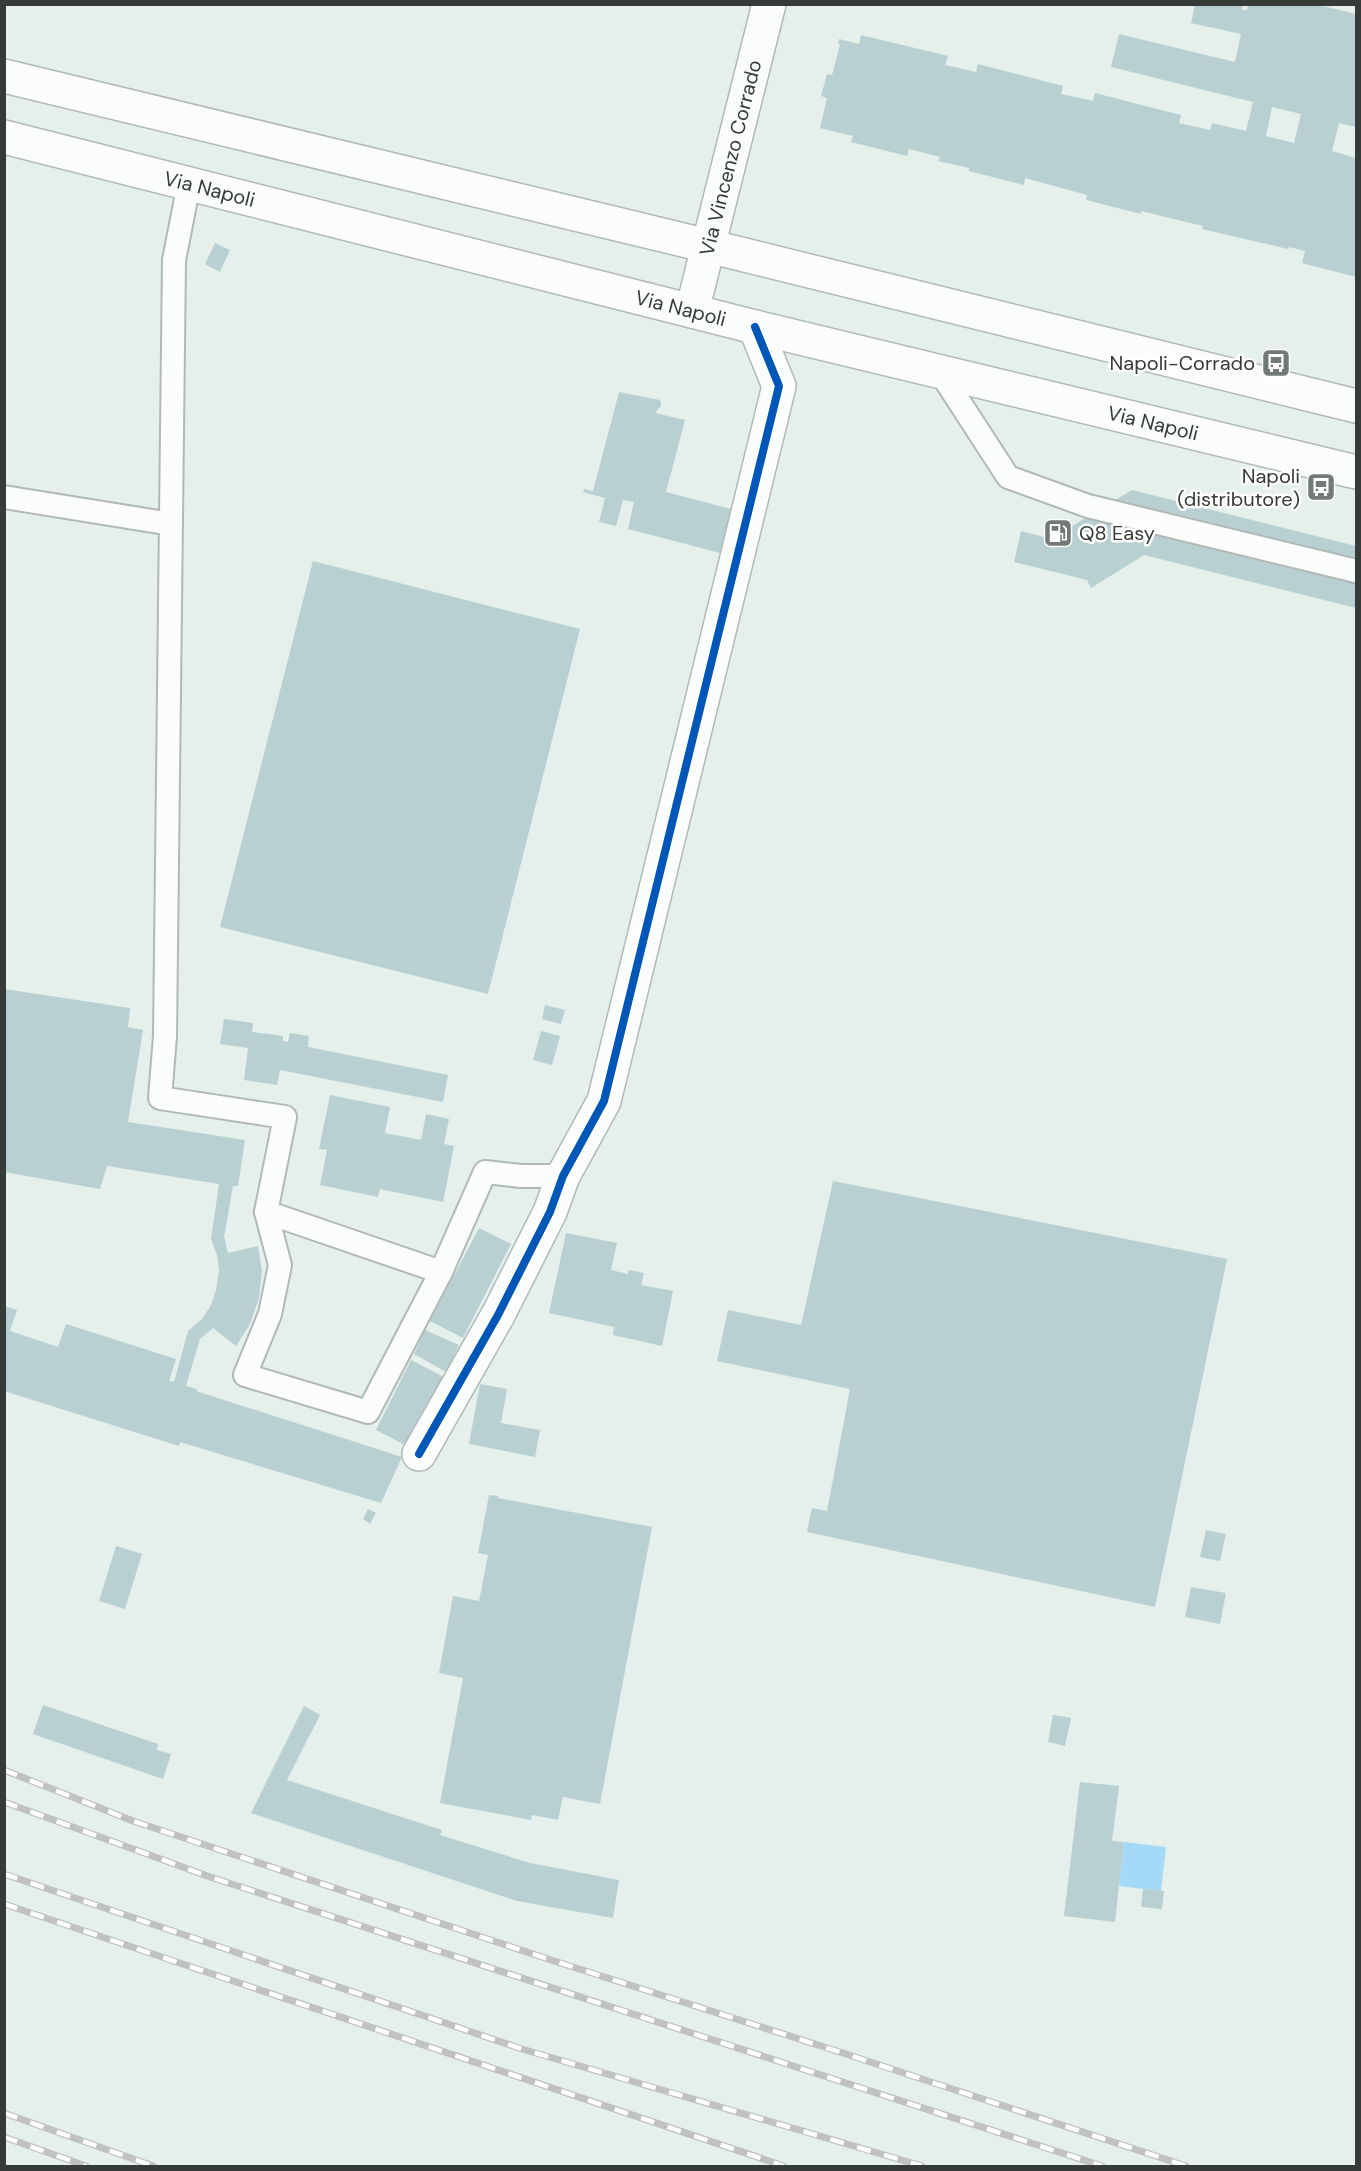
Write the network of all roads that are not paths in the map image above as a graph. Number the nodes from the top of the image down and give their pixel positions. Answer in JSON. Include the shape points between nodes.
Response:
{"nodes":[{"id":1,"x":769,"y":4,"type":"edge"},
{"id":2,"x":4,"y":76,"type":"edge"},
{"id":3,"x":4,"y":138,"type":"edge"},
{"id":4,"x":189,"y":184,"type":"junction"},
{"id":5,"x":708,"y":246,"type":"junction"},
{"id":6,"x":692,"y":311,"type":"junction"},
{"id":7,"x":755,"y":327,"type":"junction"},
{"id":8,"x":940,"y":372,"type":"junction"},
{"id":9,"x":1356,"y":406,"type":"edge"},
{"id":10,"x":1356,"y":472,"type":"edge"},
{"id":11,"x":4,"y":497,"type":"edge"},
{"id":12,"x":171,"y":524,"type":"junction"},
{"id":13,"x":1356,"y":571,"type":"edge"},
{"id":14,"x":563,"y":1176,"type":"junction"},
{"id":15,"x":266,"y":1212,"type":"junction"},
{"id":16,"x":441,"y":1272,"type":"junction"},
{"id":17,"x":419,"y":1454,"type":"dead end"}],
"edges":[{"from":1,"to":5,"type":"main road","name":"Via Vincenzo Corrado"},
{"from":2,"to":5,"type":"main road"},
{"from":3,"to":4,"type":"main road","name":"Via Napoli"},
{"from":4,"to":6,"type":"main road","name":"Via Napoli"},
{"from":4,"to":12,"type":"lane","via":[[174,260]]},
{"from":5,"to":6,"type":"main road","name":"Via Vincenzo Corrado"},
{"from":5,"to":9,"type":"main road"},
{"from":6,"to":7,"type":"main road","name":"Via Napoli"},
{"from":7,"to":8,"type":"main road","name":"Via Napoli"},
{"from":7,"to":14,"type":"main road","via":[[779,386],[604,1101]]},
{"from":8,"to":10,"type":"main road","name":"Via Napoli"},
{"from":8,"to":13,"type":"lane","via":[[1008,477],[1088,506]]},
{"from":11,"to":12,"type":"lane"},
{"from":12,"to":15,"type":"lane","via":[[165,1036],[160,1098],[285,1116]]},
{"from":14,"to":16,"type":"lane","via":[[485,1172]]},
{"from":14,"to":17,"type":"main road","via":[[550,1212],[498,1315]]},
{"from":15,"to":16,"type":"lane"},
{"from":15,"to":16,"type":"lane","via":[[280,1265],[270,1314],[244,1376],[368,1412]]}]}
